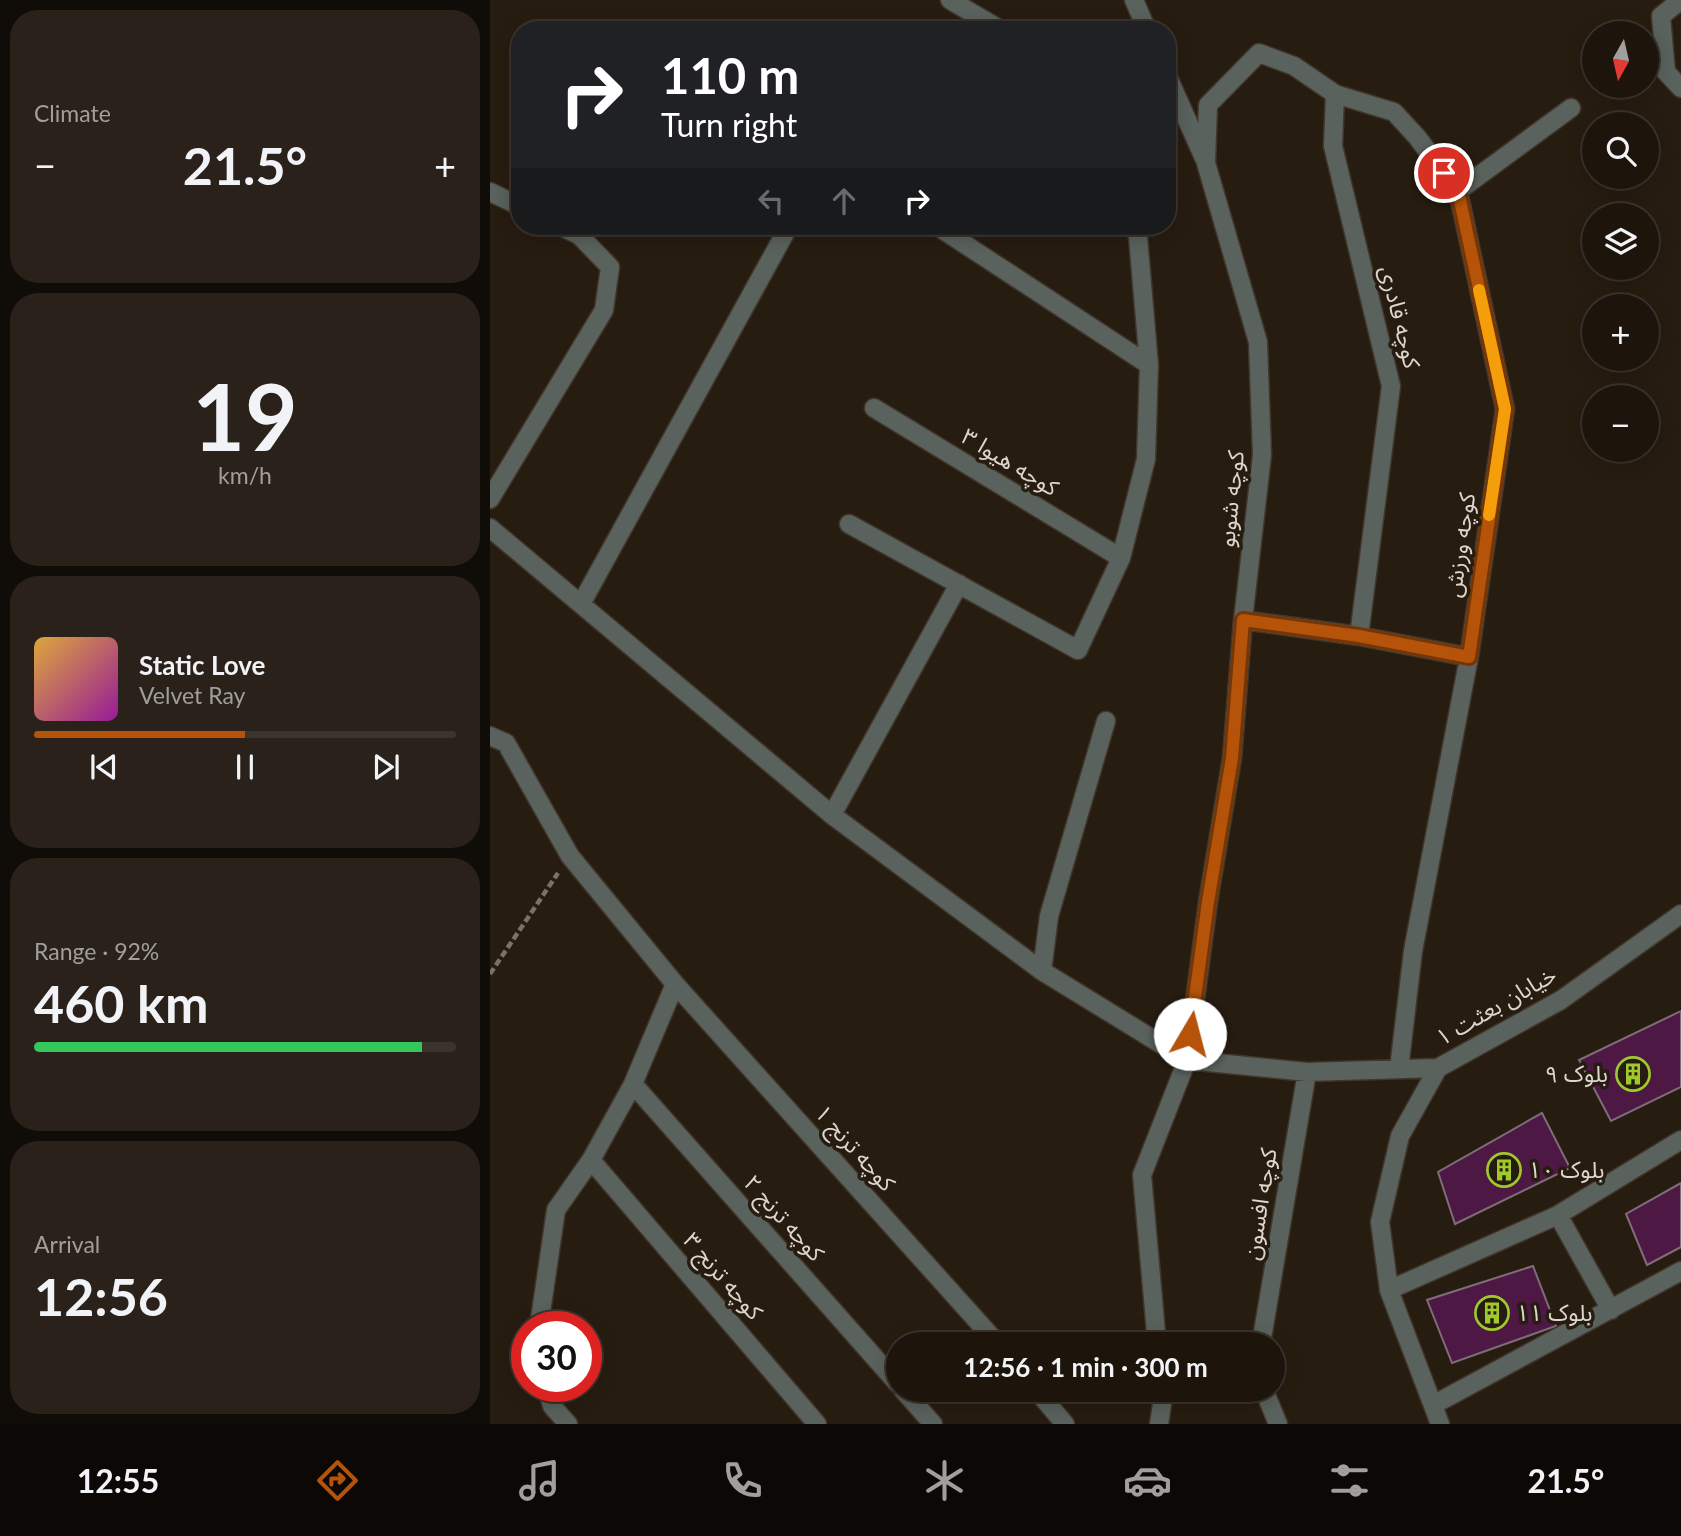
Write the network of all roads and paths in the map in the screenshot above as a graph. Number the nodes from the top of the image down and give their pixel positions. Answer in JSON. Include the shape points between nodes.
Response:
{"nodes":[{"id":1,"x":950,"y":0,"type":"edge"},
{"id":2,"x":1134,"y":0,"type":"edge"},
{"id":3,"x":1681,"y":0,"type":"edge"},
{"id":4,"x":986,"y":21,"type":"edge"},
{"id":5,"x":1143,"y":21,"type":"edge"},
{"id":6,"x":1681,"y":88,"type":"edge"},
{"id":7,"x":1335,"y":94,"type":"junction"},
{"id":8,"x":1176,"y":95,"type":"edge"},
{"id":9,"x":1572,"y":108,"type":"dead end"},
{"id":10,"x":1206,"y":163,"type":"junction"},
{"id":11,"x":1458,"y":191,"type":"junction"},
{"id":12,"x":490,"y":192,"type":"edge"},
{"id":13,"x":511,"y":202,"type":"edge"},
{"id":14,"x":580,"y":235,"type":"edge"},
{"id":15,"x":784,"y":235,"type":"edge"},
{"id":16,"x":951,"y":235,"type":"edge"},
{"id":17,"x":1138,"y":235,"type":"edge"},
{"id":18,"x":1149,"y":365,"type":"junction"},
{"id":19,"x":874,"y":408,"type":"dead end"},
{"id":20,"x":490,"y":499,"type":"edge"},
{"id":21,"x":849,"y":524,"type":"dead end"},
{"id":22,"x":490,"y":528,"type":"edge"},
{"id":23,"x":1121,"y":558,"type":"junction"},
{"id":24,"x":959,"y":584,"type":"junction"},
{"id":25,"x":581,"y":604,"type":"junction"},
{"id":26,"x":1243,"y":620,"type":"junction"},
{"id":27,"x":1359,"y":636,"type":"junction"},
{"id":28,"x":1469,"y":657,"type":"junction"},
{"id":29,"x":1106,"y":721,"type":"dead end"},
{"id":30,"x":490,"y":736,"type":"edge"},
{"id":31,"x":832,"y":815,"type":"junction"},
{"id":32,"x":570,"y":856,"type":"junction"},
{"id":33,"x":1681,"y":914,"type":"edge"},
{"id":34,"x":1042,"y":971,"type":"junction"},
{"id":35,"x":490,"y":974,"type":"edge"},
{"id":36,"x":675,"y":984,"type":"junction"},
{"id":37,"x":1187,"y":1060,"type":"junction"},
{"id":38,"x":1438,"y":1068,"type":"junction"},
{"id":39,"x":1399,"y":1069,"type":"junction"},
{"id":40,"x":1307,"y":1072,"type":"junction"},
{"id":41,"x":633,"y":1084,"type":"junction"},
{"id":42,"x":1681,"y":1140,"type":"edge"},
{"id":43,"x":591,"y":1160,"type":"junction"},
{"id":44,"x":1558,"y":1215,"type":"junction"},
{"id":45,"x":1679,"y":1277,"type":"edge"},
{"id":46,"x":1389,"y":1290,"type":"junction"},
{"id":47,"x":1611,"y":1310,"type":"junction"},
{"id":48,"x":540,"y":1311,"type":"edge"},
{"id":49,"x":987,"y":1332,"type":"edge"},
{"id":50,"x":1156,"y":1332,"type":"edge"},
{"id":51,"x":1263,"y":1332,"type":"edge"},
{"id":52,"x":886,"y":1370,"type":"edge"},
{"id":53,"x":551,"y":1402,"type":"edge"},
{"id":54,"x":914,"y":1402,"type":"edge"},
{"id":55,"x":1047,"y":1402,"type":"edge"},
{"id":56,"x":1162,"y":1402,"type":"edge"},
{"id":57,"x":1269,"y":1402,"type":"edge"},
{"id":58,"x":1433,"y":1405,"type":"junction"},
{"id":59,"x":568,"y":1424,"type":"edge"},
{"id":60,"x":817,"y":1424,"type":"edge"},
{"id":61,"x":933,"y":1424,"type":"edge"},
{"id":62,"x":1065,"y":1424,"type":"edge"},
{"id":63,"x":1159,"y":1424,"type":"edge"},
{"id":64,"x":1278,"y":1424,"type":"edge"},
{"id":65,"x":1440,"y":1424,"type":"edge"}],
"edges":[{"from":1,"to":4,"type":"street"},
{"from":2,"to":5,"type":"street"},
{"from":3,"to":6,"type":"street","via":[[1661,16],[1666,72]]},
{"from":7,"to":10,"type":"street","name":"کوچه شوبو","via":[[1294,66],[1259,53],[1208,105]]},
{"from":7,"to":11,"type":"street","name":"کوچه ورزش","via":[[1394,112]]},
{"from":7,"to":27,"type":"street","name":"کوچه قادری","via":[[1334,146],[1391,386]]},
{"from":8,"to":10,"type":"street"},
{"from":9,"to":11,"type":"street"},
{"from":10,"to":26,"type":"street","name":"کوچه شوبو","via":[[1258,342],[1262,455]]},
{"from":11,"to":28,"type":"street","name":"کوچه ورزش","via":[[1505,409]]},
{"from":12,"to":13,"type":"street"},
{"from":14,"to":20,"type":"street","via":[[610,267],[604,310]]},
{"from":15,"to":25,"type":"street"},
{"from":16,"to":18,"type":"street"},
{"from":17,"to":18,"type":"street"},
{"from":18,"to":23,"type":"street","via":[[1146,459]]},
{"from":19,"to":23,"type":"street","name":"کوچه هیوا ۳"},
{"from":21,"to":24,"type":"street"},
{"from":22,"to":25,"type":"street"},
{"from":23,"to":24,"type":"street","via":[[1078,650]]},
{"from":24,"to":31,"type":"street"},
{"from":25,"to":31,"type":"street"},
{"from":26,"to":27,"type":"street"},
{"from":26,"to":37,"type":"street","name":"کوچه شوبو","via":[[1232,758]]},
{"from":27,"to":28,"type":"street"},
{"from":28,"to":39,"type":"street","name":"کوچه ورزش","via":[[1413,951]]},
{"from":29,"to":34,"type":"street","via":[[1049,916]]},
{"from":30,"to":32,"type":"street","name":"کوچه ترنج ۱","via":[[506,743]]},
{"from":31,"to":34,"type":"street"},
{"from":32,"to":35,"type":"path"},
{"from":32,"to":36,"type":"street","name":"کوچه ترنج ۱"},
{"from":33,"to":38,"type":"street","name":"خیابان بعثت ۱","via":[[1561,1000]]},
{"from":34,"to":37,"type":"street"},
{"from":36,"to":41,"type":"street"},
{"from":36,"to":49,"type":"street","name":"کوچه ترنج ۱"},
{"from":37,"to":40,"type":"street"},
{"from":37,"to":50,"type":"street","name":"کوچه شوبو","via":[[1142,1175]]},
{"from":38,"to":39,"type":"street"},
{"from":38,"to":46,"type":"street","name":"خیابان بعثت ۱","via":[[1400,1136],[1380,1222]]},
{"from":39,"to":40,"type":"street"},
{"from":40,"to":51,"type":"street","name":"کوچه افسون"},
{"from":41,"to":43,"type":"street"},
{"from":41,"to":52,"type":"street","name":"کوچه ترنج ۲"},
{"from":42,"to":44,"type":"street"},
{"from":43,"to":48,"type":"street","via":[[556,1210]]},
{"from":43,"to":60,"type":"street","name":"کوچه ترنج ۳"},
{"from":44,"to":46,"type":"street"},
{"from":44,"to":47,"type":"street"},
{"from":45,"to":47,"type":"street"},
{"from":46,"to":58,"type":"street","name":"خیابان بعثت ۱"},
{"from":47,"to":58,"type":"street"},
{"from":53,"to":59,"type":"street"},
{"from":54,"to":61,"type":"street"},
{"from":55,"to":62,"type":"street"},
{"from":56,"to":63,"type":"street"},
{"from":57,"to":64,"type":"street"},
{"from":58,"to":65,"type":"street","name":"خیابان بعثت ۱"}]}
